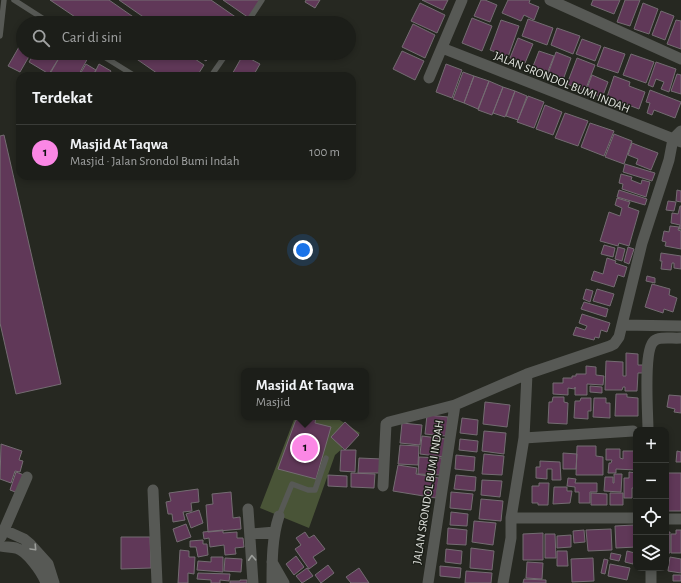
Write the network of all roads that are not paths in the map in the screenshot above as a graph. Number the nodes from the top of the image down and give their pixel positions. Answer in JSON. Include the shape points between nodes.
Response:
{"nodes":[{"id":1,"x":4,"y":0,"type":"edge"},
{"id":2,"x":14,"y":0,"type":"edge"},
{"id":3,"x":262,"y":0,"type":"edge"},
{"id":4,"x":462,"y":0,"type":"edge"},
{"id":5,"x":550,"y":0,"type":"edge"},
{"id":6,"x":572,"y":4,"type":"edge"},
{"id":7,"x":39,"y":16,"type":"edge"},
{"id":8,"x":252,"y":16,"type":"edge"},
{"id":9,"x":0,"y":36,"type":"edge"},
{"id":10,"x":442,"y":48,"type":"junction"},
{"id":11,"x":681,"y":59,"type":"edge"},
{"id":12,"x":109,"y":60,"type":"edge"},
{"id":13,"x":222,"y":60,"type":"edge"},
{"id":14,"x":129,"y":72,"type":"edge"},
{"id":15,"x":214,"y":72,"type":"edge"},
{"id":16,"x":429,"y":78,"type":"dead end"},
{"id":17,"x":681,"y":131,"type":"edge"},
{"id":18,"x":677,"y":141,"type":"edge"},
{"id":19,"x":676,"y":150,"type":"edge"},
{"id":20,"x":622,"y":325,"type":"junction"},
{"id":21,"x":681,"y":326,"type":"edge"},
{"id":22,"x":681,"y":338,"type":"edge"},
{"id":23,"x":527,"y":374,"type":"junction"},
{"id":24,"x":454,"y":405,"type":"junction"},
{"id":25,"x":648,"y":427,"type":"edge"},
{"id":26,"x":633,"y":431,"type":"dead end"},
{"id":27,"x":524,"y":438,"type":"junction"},
{"id":28,"x":326,"y":458,"type":"dead end"},
{"id":29,"x":27,"y":477,"type":"dead end"},
{"id":30,"x":383,"y":486,"type":"dead end"},
{"id":31,"x":153,"y":490,"type":"dead end"},
{"id":32,"x":248,"y":509,"type":"dead end"},
{"id":33,"x":280,"y":516,"type":"joint"},
{"id":34,"x":511,"y":518,"type":"junction"},
{"id":35,"x":633,"y":518,"type":"edge"},
{"id":36,"x":669,"y":519,"type":"edge"},
{"id":37,"x":681,"y":519,"type":"edge"},
{"id":38,"x":273,"y":532,"type":"junction"},
{"id":39,"x":1,"y":533,"type":"edge"},
{"id":40,"x":252,"y":533,"type":"junction"},
{"id":41,"x":0,"y":546,"type":"edge"},
{"id":42,"x":272,"y":561,"type":"junction"},
{"id":43,"x":651,"y":571,"type":"edge"},
{"id":44,"x":46,"y":583,"type":"edge"},
{"id":45,"x":54,"y":583,"type":"edge"},
{"id":46,"x":157,"y":583,"type":"edge"},
{"id":47,"x":253,"y":583,"type":"edge"},
{"id":48,"x":272,"y":583,"type":"edge"},
{"id":49,"x":284,"y":583,"type":"edge"},
{"id":50,"x":428,"y":583,"type":"edge"},
{"id":51,"x":503,"y":583,"type":"edge"},
{"id":52,"x":651,"y":583,"type":"edge"}],
"edges":[{"from":1,"to":9,"type":"lane"},
{"from":2,"to":7,"type":"lane"},
{"from":3,"to":8,"type":"lane"},
{"from":4,"to":10,"type":"street"},
{"from":5,"to":6,"type":"street"},
{"from":6,"to":11,"type":"street"},
{"from":10,"to":16,"type":"street"},
{"from":10,"to":18,"type":"street","name":"JALAN SRONDOL BUMI INDAH"},
{"from":12,"to":14,"type":"lane"},
{"from":13,"to":15,"type":"lane"},
{"from":17,"to":18,"type":"street"},
{"from":18,"to":19,"type":"street","name":"JALAN SRONDOL BUMI INDAH"},
{"from":19,"to":20,"type":"street","name":"JALAN SRONDOL BUMI INDAH","via":[[642,243]]},
{"from":20,"to":21,"type":"street"},
{"from":20,"to":23,"type":"street","name":"JALAN SRONDOL BUMI INDAH","via":[[614,344]]},
{"from":22,"to":25,"type":"street","via":[[658,338],[651,344],[647,366]]},
{"from":23,"to":24,"type":"street","name":"JALAN SRONDOL BUMI INDAH"},
{"from":23,"to":27,"type":"street"},
{"from":24,"to":30,"type":"street","name":"JALAN SRONDOL BUMI INDAH","via":[[386,424]]},
{"from":24,"to":50,"type":"street","name":"JALAN SRONDOL BUMI INDAH"},
{"from":26,"to":27,"type":"street"},
{"from":27,"to":34,"type":"street"},
{"from":28,"to":33,"type":"lane","via":[[315,490],[292,484]]},
{"from":29,"to":39,"type":"street"},
{"from":31,"to":46,"type":"street"},
{"from":32,"to":40,"type":"street"},
{"from":33,"to":38,"type":"street"},
{"from":34,"to":35,"type":"street"},
{"from":34,"to":51,"type":"street","via":[[511,538]]},
{"from":36,"to":37,"type":"street"},
{"from":38,"to":40,"type":"street"},
{"from":38,"to":42,"type":"street"},
{"from":39,"to":45,"type":"street","one_way":true,"via":[[24,539],[30,544],[48,564]]},
{"from":47,"to":40,"type":"street","one_way":true},
{"from":41,"to":44,"type":"street","via":[[21,550],[42,573]]},
{"from":42,"to":48,"type":"street"},
{"from":42,"to":49,"type":"street"},
{"from":43,"to":52,"type":"street"}]}
